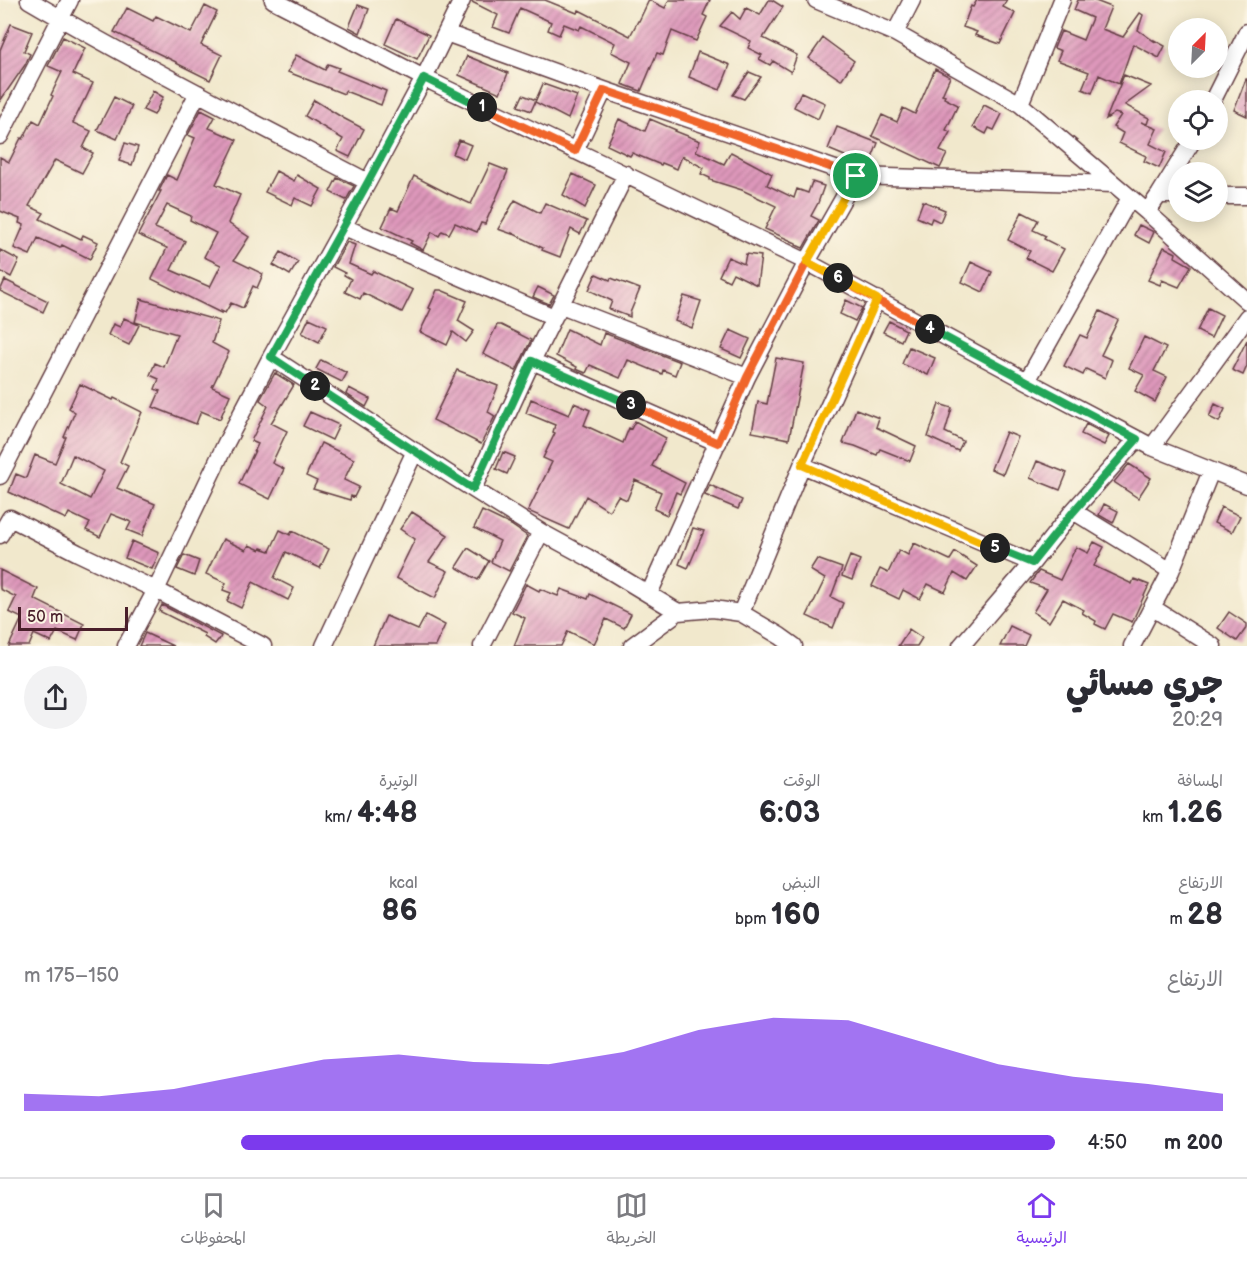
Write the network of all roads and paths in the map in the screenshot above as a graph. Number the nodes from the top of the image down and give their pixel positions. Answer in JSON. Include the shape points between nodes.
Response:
{"nodes":[{"id":1,"x":29,"y":0,"type":"edge"},
{"id":2,"x":70,"y":0,"type":"edge"},
{"id":3,"x":273,"y":0,"type":"edge"},
{"id":4,"x":462,"y":0,"type":"edge"},
{"id":5,"x":816,"y":0,"type":"edge"},
{"id":6,"x":912,"y":0,"type":"edge"},
{"id":7,"x":1062,"y":0,"type":"edge"},
{"id":8,"x":60,"y":18,"type":"junction"},
{"id":9,"x":1247,"y":32,"type":"edge"},
{"id":10,"x":446,"y":33,"type":"junction"},
{"id":11,"x":895,"y":33,"type":"junction"},
{"id":12,"x":1241,"y":59,"type":"edge"},
{"id":13,"x":424,"y":78,"type":"junction"},
{"id":14,"x":604,"y":90,"type":"junction"},
{"id":15,"x":1220,"y":90,"type":"edge"},
{"id":16,"x":198,"y":93,"type":"junction"},
{"id":17,"x":1020,"y":104,"type":"junction"},
{"id":18,"x":0,"y":136,"type":"edge"},
{"id":19,"x":1187,"y":150,"type":"edge"},
{"id":20,"x":575,"y":151,"type":"junction"},
{"id":21,"x":626,"y":174,"type":"junction"},
{"id":22,"x":856,"y":176,"type":"junction"},
{"id":23,"x":368,"y":182,"type":"junction"},
{"id":24,"x":1114,"y":184,"type":"junction"},
{"id":25,"x":1159,"y":195,"type":"junction"},
{"id":26,"x":1168,"y":195,"type":"edge"},
{"id":27,"x":1228,"y":196,"type":"edge"},
{"id":28,"x":1247,"y":196,"type":"edge"},
{"id":29,"x":1130,"y":198,"type":"junction"},
{"id":30,"x":1147,"y":212,"type":"junction"},
{"id":31,"x":344,"y":227,"type":"junction"},
{"id":32,"x":807,"y":262,"type":"junction"},
{"id":33,"x":877,"y":299,"type":"junction"},
{"id":34,"x":1247,"y":301,"type":"edge"},
{"id":35,"x":557,"y":311,"type":"junction"},
{"id":36,"x":1247,"y":317,"type":"edge"},
{"id":37,"x":271,"y":357,"type":"junction"},
{"id":38,"x":532,"y":361,"type":"junction"},
{"id":39,"x":747,"y":377,"type":"junction"},
{"id":40,"x":1027,"y":381,"type":"junction"},
{"id":41,"x":1137,"y":439,"type":"junction"},
{"id":42,"x":718,"y":443,"type":"junction"},
{"id":43,"x":1152,"y":447,"type":"junction"},
{"id":44,"x":415,"y":451,"type":"junction"},
{"id":45,"x":802,"y":465,"type":"junction"},
{"id":46,"x":1211,"y":471,"type":"junction"},
{"id":47,"x":0,"y":476,"type":"edge"},
{"id":48,"x":1247,"y":485,"type":"edge"},
{"id":49,"x":473,"y":489,"type":"junction"},
{"id":50,"x":1073,"y":512,"type":"junction"},
{"id":51,"x":5,"y":515,"type":"edge"},
{"id":52,"x":541,"y":532,"type":"junction"},
{"id":53,"x":0,"y":535,"type":"edge"},
{"id":54,"x":1032,"y":563,"type":"junction"},
{"id":55,"x":1171,"y":571,"type":"junction"},
{"id":56,"x":156,"y":590,"type":"junction"},
{"id":57,"x":649,"y":594,"type":"junction"},
{"id":58,"x":1153,"y":608,"type":"junction"},
{"id":59,"x":678,"y":612,"type":"junction"},
{"id":60,"x":741,"y":613,"type":"junction"},
{"id":61,"x":126,"y":646,"type":"edge"},
{"id":62,"x":262,"y":646,"type":"edge"},
{"id":63,"x":324,"y":646,"type":"edge"},
{"id":64,"x":482,"y":646,"type":"edge"},
{"id":65,"x":632,"y":646,"type":"edge"},
{"id":66,"x":794,"y":646,"type":"edge"},
{"id":67,"x":961,"y":646,"type":"edge"},
{"id":68,"x":1132,"y":646,"type":"edge"},
{"id":69,"x":1213,"y":646,"type":"edge"}],
"edges":[{"from":1,"to":8,"type":"street"},
{"from":2,"to":8,"type":"street"},
{"from":3,"to":13,"type":"street"},
{"from":4,"to":10,"type":"street"},
{"from":5,"to":11,"type":"street"},
{"from":6,"to":11,"type":"street"},
{"from":7,"to":17,"type":"street"},
{"from":8,"to":16,"type":"street"},
{"from":8,"to":18,"type":"street"},
{"from":9,"to":12,"type":"street"},
{"from":10,"to":13,"type":"street"},
{"from":10,"to":14,"type":"street"},
{"from":11,"to":17,"type":"street"},
{"from":12,"to":15,"type":"street"},
{"from":13,"to":20,"type":"street"},
{"from":13,"to":23,"type":"street"},
{"from":14,"to":20,"type":"street"},
{"from":14,"to":22,"type":"street"},
{"from":16,"to":23,"type":"street"},
{"from":16,"to":47,"type":"street"},
{"from":17,"to":24,"type":"street"},
{"from":19,"to":25,"type":"street"},
{"from":20,"to":21,"type":"street"},
{"from":21,"to":32,"type":"street"},
{"from":21,"to":35,"type":"street"},
{"from":22,"to":24,"type":"street"},
{"from":22,"to":32,"type":"street"},
{"from":23,"to":31,"type":"street"},
{"from":24,"to":29,"type":"street"},
{"from":25,"to":26,"type":"street"},
{"from":25,"to":30,"type":"street"},
{"from":27,"to":28,"type":"street"},
{"from":29,"to":30,"type":"street"},
{"from":29,"to":40,"type":"street"},
{"from":30,"to":34,"type":"street"},
{"from":31,"to":35,"type":"street"},
{"from":31,"to":37,"type":"street"},
{"from":32,"to":33,"type":"street"},
{"from":32,"to":39,"type":"street"},
{"from":33,"to":40,"type":"street"},
{"from":33,"to":45,"type":"street"},
{"from":35,"to":38,"type":"street"},
{"from":35,"to":39,"type":"street"},
{"from":36,"to":43,"type":"street"},
{"from":37,"to":44,"type":"street"},
{"from":37,"to":56,"type":"street"},
{"from":38,"to":42,"type":"street"},
{"from":38,"to":49,"type":"street"},
{"from":39,"to":42,"type":"street"},
{"from":40,"to":41,"type":"street"},
{"from":41,"to":43,"type":"street"},
{"from":41,"to":50,"type":"street"},
{"from":42,"to":57,"type":"street"},
{"from":43,"to":46,"type":"street"},
{"from":44,"to":49,"type":"street"},
{"from":44,"to":63,"type":"street"},
{"from":45,"to":54,"type":"street"},
{"from":45,"to":60,"type":"street"},
{"from":46,"to":48,"type":"street"},
{"from":46,"to":55,"type":"street"},
{"from":49,"to":52,"type":"street"},
{"from":50,"to":54,"type":"street"},
{"from":50,"to":55,"type":"street"},
{"from":51,"to":53,"type":"street"},
{"from":51,"to":56,"type":"street"},
{"from":52,"to":57,"type":"street"},
{"from":52,"to":64,"type":"street"},
{"from":54,"to":67,"type":"street"},
{"from":55,"to":58,"type":"street"},
{"from":56,"to":61,"type":"street"},
{"from":56,"to":62,"type":"street"},
{"from":57,"to":59,"type":"street"},
{"from":58,"to":68,"type":"street"},
{"from":58,"to":69,"type":"street"},
{"from":59,"to":60,"type":"street","via":[[713,609]]},
{"from":59,"to":65,"type":"street"},
{"from":60,"to":66,"type":"street"}]}
